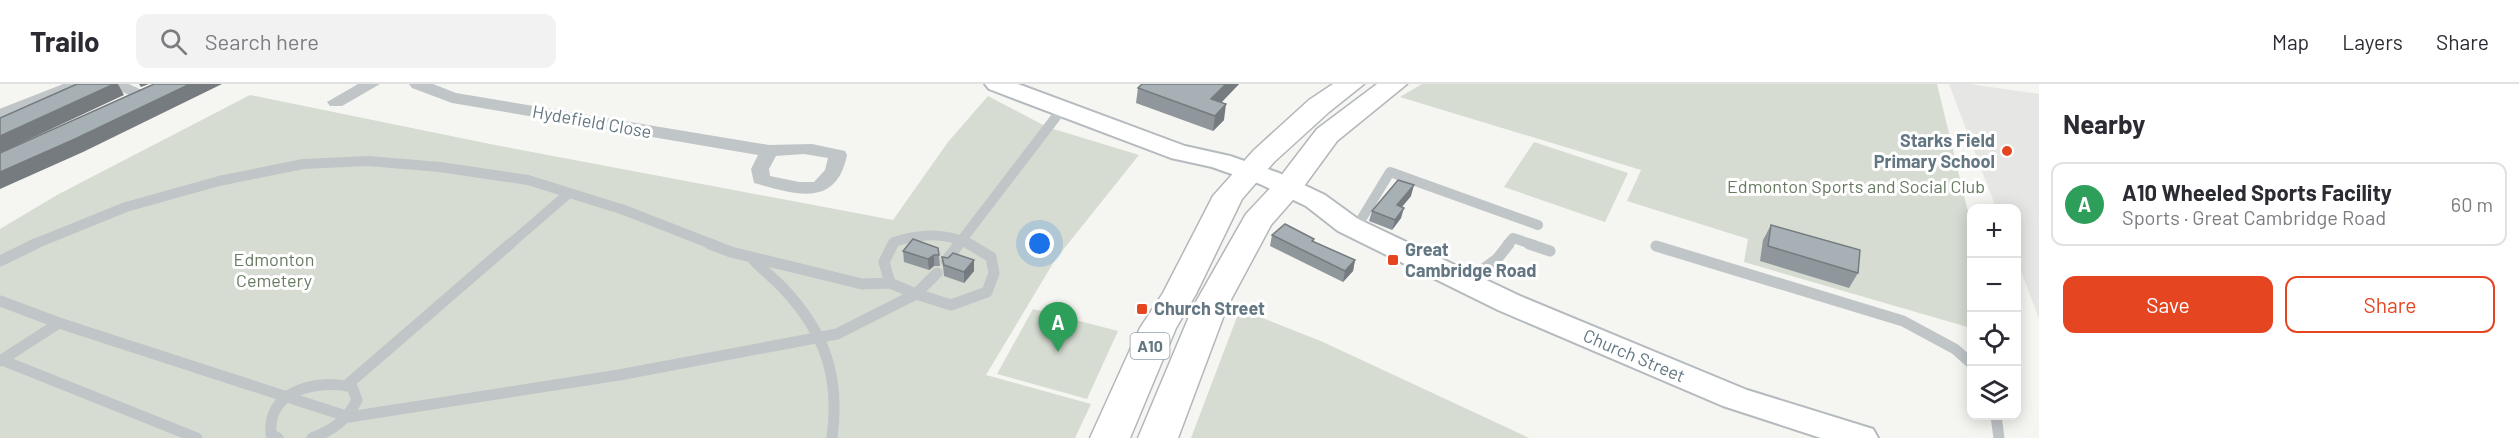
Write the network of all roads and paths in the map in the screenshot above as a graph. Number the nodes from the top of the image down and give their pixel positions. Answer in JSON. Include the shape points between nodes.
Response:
{"nodes":[{"id":1,"x":77,"y":84,"type":"edge"},
{"id":2,"x":117,"y":84,"type":"edge"},
{"id":3,"x":371,"y":84,"type":"edge"},
{"id":4,"x":418,"y":84,"type":"edge"},
{"id":5,"x":997,"y":84,"type":"edge"},
{"id":6,"x":1351,"y":84,"type":"edge"},
{"id":7,"x":1394,"y":84,"type":"edge"},
{"id":8,"x":160,"y":88,"type":"edge"},
{"id":9,"x":143,"y":96,"type":"junction"},
{"id":10,"x":336,"y":102,"type":"dead end"},
{"id":11,"x":123,"y":105,"type":"edge"},
{"id":12,"x":1062,"y":109,"type":"junction"},
{"id":13,"x":0,"y":114,"type":"edge"},
{"id":14,"x":769,"y":151,"type":"dead end"},
{"id":15,"x":1262,"y":185,"type":"junction"},
{"id":16,"x":569,"y":193,"type":"junction"},
{"id":17,"x":1538,"y":225,"type":"dead end"},
{"id":18,"x":1352,"y":226,"type":"junction"},
{"id":19,"x":962,"y":242,"type":"junction"},
{"id":20,"x":1656,"y":246,"type":"dead end"},
{"id":21,"x":1550,"y":251,"type":"dead end"},
{"id":22,"x":751,"y":257,"type":"junction"},
{"id":23,"x":0,"y":261,"type":"edge"},
{"id":24,"x":946,"y":261,"type":"edge"},
{"id":25,"x":937,"y":273,"type":"dead end"},
{"id":26,"x":1466,"y":282,"type":"junction"},
{"id":27,"x":890,"y":283,"type":"junction"},
{"id":28,"x":916,"y":294,"type":"junction"},
{"id":29,"x":0,"y":301,"type":"edge"},
{"id":30,"x":59,"y":323,"type":"junction"},
{"id":31,"x":817,"y":338,"type":"junction"},
{"id":32,"x":1967,"y":360,"type":"edge"},
{"id":33,"x":1,"y":361,"type":"edge"},
{"id":34,"x":347,"y":385,"type":"junction"},
{"id":35,"x":287,"y":397,"type":"junction"},
{"id":36,"x":349,"y":417,"type":"junction"},
{"id":37,"x":1996,"y":420,"type":"edge"},
{"id":38,"x":1162,"y":428,"type":"edge"},
{"id":39,"x":197,"y":438,"type":"edge"},
{"id":40,"x":278,"y":438,"type":"edge"},
{"id":41,"x":312,"y":438,"type":"edge"},
{"id":42,"x":832,"y":438,"type":"edge"},
{"id":43,"x":1110,"y":438,"type":"edge"},
{"id":44,"x":1861,"y":438,"type":"edge"},
{"id":45,"x":1998,"y":438,"type":"edge"}],
"edges":[{"from":1,"to":13,"type":"lane"},
{"from":2,"to":9,"type":"lane"},
{"from":3,"to":10,"type":"street"},
{"from":4,"to":14,"type":"street","name":"Hydefield Close","via":[[452,98]]},
{"from":5,"to":12,"type":"main road","name":"Church Street"},
{"from":6,"to":15,"type":"highway","number":"A10","via":[[1319,106]]},
{"from":7,"to":15,"type":"highway","number":"A10","via":[[1327,135],[1299,147]]},
{"from":8,"to":9,"type":"street"},
{"from":9,"to":11,"type":"street"},
{"from":12,"to":15,"type":"main road","name":"Church Street","via":[[1180,153],[1195,165]]},
{"from":12,"to":19,"type":"lane"},
{"from":15,"to":18,"type":"main road","name":"Church Street","via":[[1317,220]]},
{"from":15,"to":38,"type":"highway","number":"A10","via":[[1257,221],[1210,307]]},
{"from":15,"to":43,"type":"highway","number":"A10","via":[[1212,225],[1207,241],[1158,328]]},
{"from":16,"to":22,"type":"lane"},
{"from":16,"to":23,"type":"lane","via":[[528,180],[440,167],[368,161],[303,164],[219,181],[126,207],[52,235]]},
{"from":16,"to":34,"type":"lane"},
{"from":17,"to":18,"type":"lane","via":[[1390,172]]},
{"from":18,"to":26,"type":"main road","name":"Church Street"},
{"from":19,"to":24,"type":"lane"},
{"from":19,"to":27,"type":"lane","via":[[934,232],[894,242],[884,262]]},
{"from":19,"to":28,"type":"lane","via":[[991,257],[994,273],[987,292],[946,307]]},
{"from":20,"to":32,"type":"lane","via":[[1903,321],[1955,349]]},
{"from":21,"to":26,"type":"lane","via":[[1513,238],[1497,259]]},
{"from":22,"to":27,"type":"lane","via":[[862,284]]},
{"from":22,"to":31,"type":"lane","via":[[786,291]]},
{"from":25,"to":28,"type":"lane"},
{"from":26,"to":44,"type":"main road","name":"Church Street","via":[[1735,398]]},
{"from":27,"to":28,"type":"lane"},
{"from":28,"to":31,"type":"lane","via":[[837,334]]},
{"from":29,"to":30,"type":"lane"},
{"from":30,"to":33,"type":"lane"},
{"from":30,"to":35,"type":"lane"},
{"from":31,"to":36,"type":"lane","via":[[619,375]]},
{"from":31,"to":42,"type":"lane","via":[[836,389]]},
{"from":33,"to":39,"type":"lane"},
{"from":34,"to":35,"type":"lane","via":[[334,381],[310,385]]},
{"from":34,"to":36,"type":"lane","via":[[356,393],[357,400]]},
{"from":35,"to":36,"type":"lane"},
{"from":35,"to":40,"type":"lane","via":[[273,409],[267,423],[271,434]]},
{"from":36,"to":41,"type":"lane","via":[[330,432]]},
{"from":37,"to":45,"type":"lane"}]}
